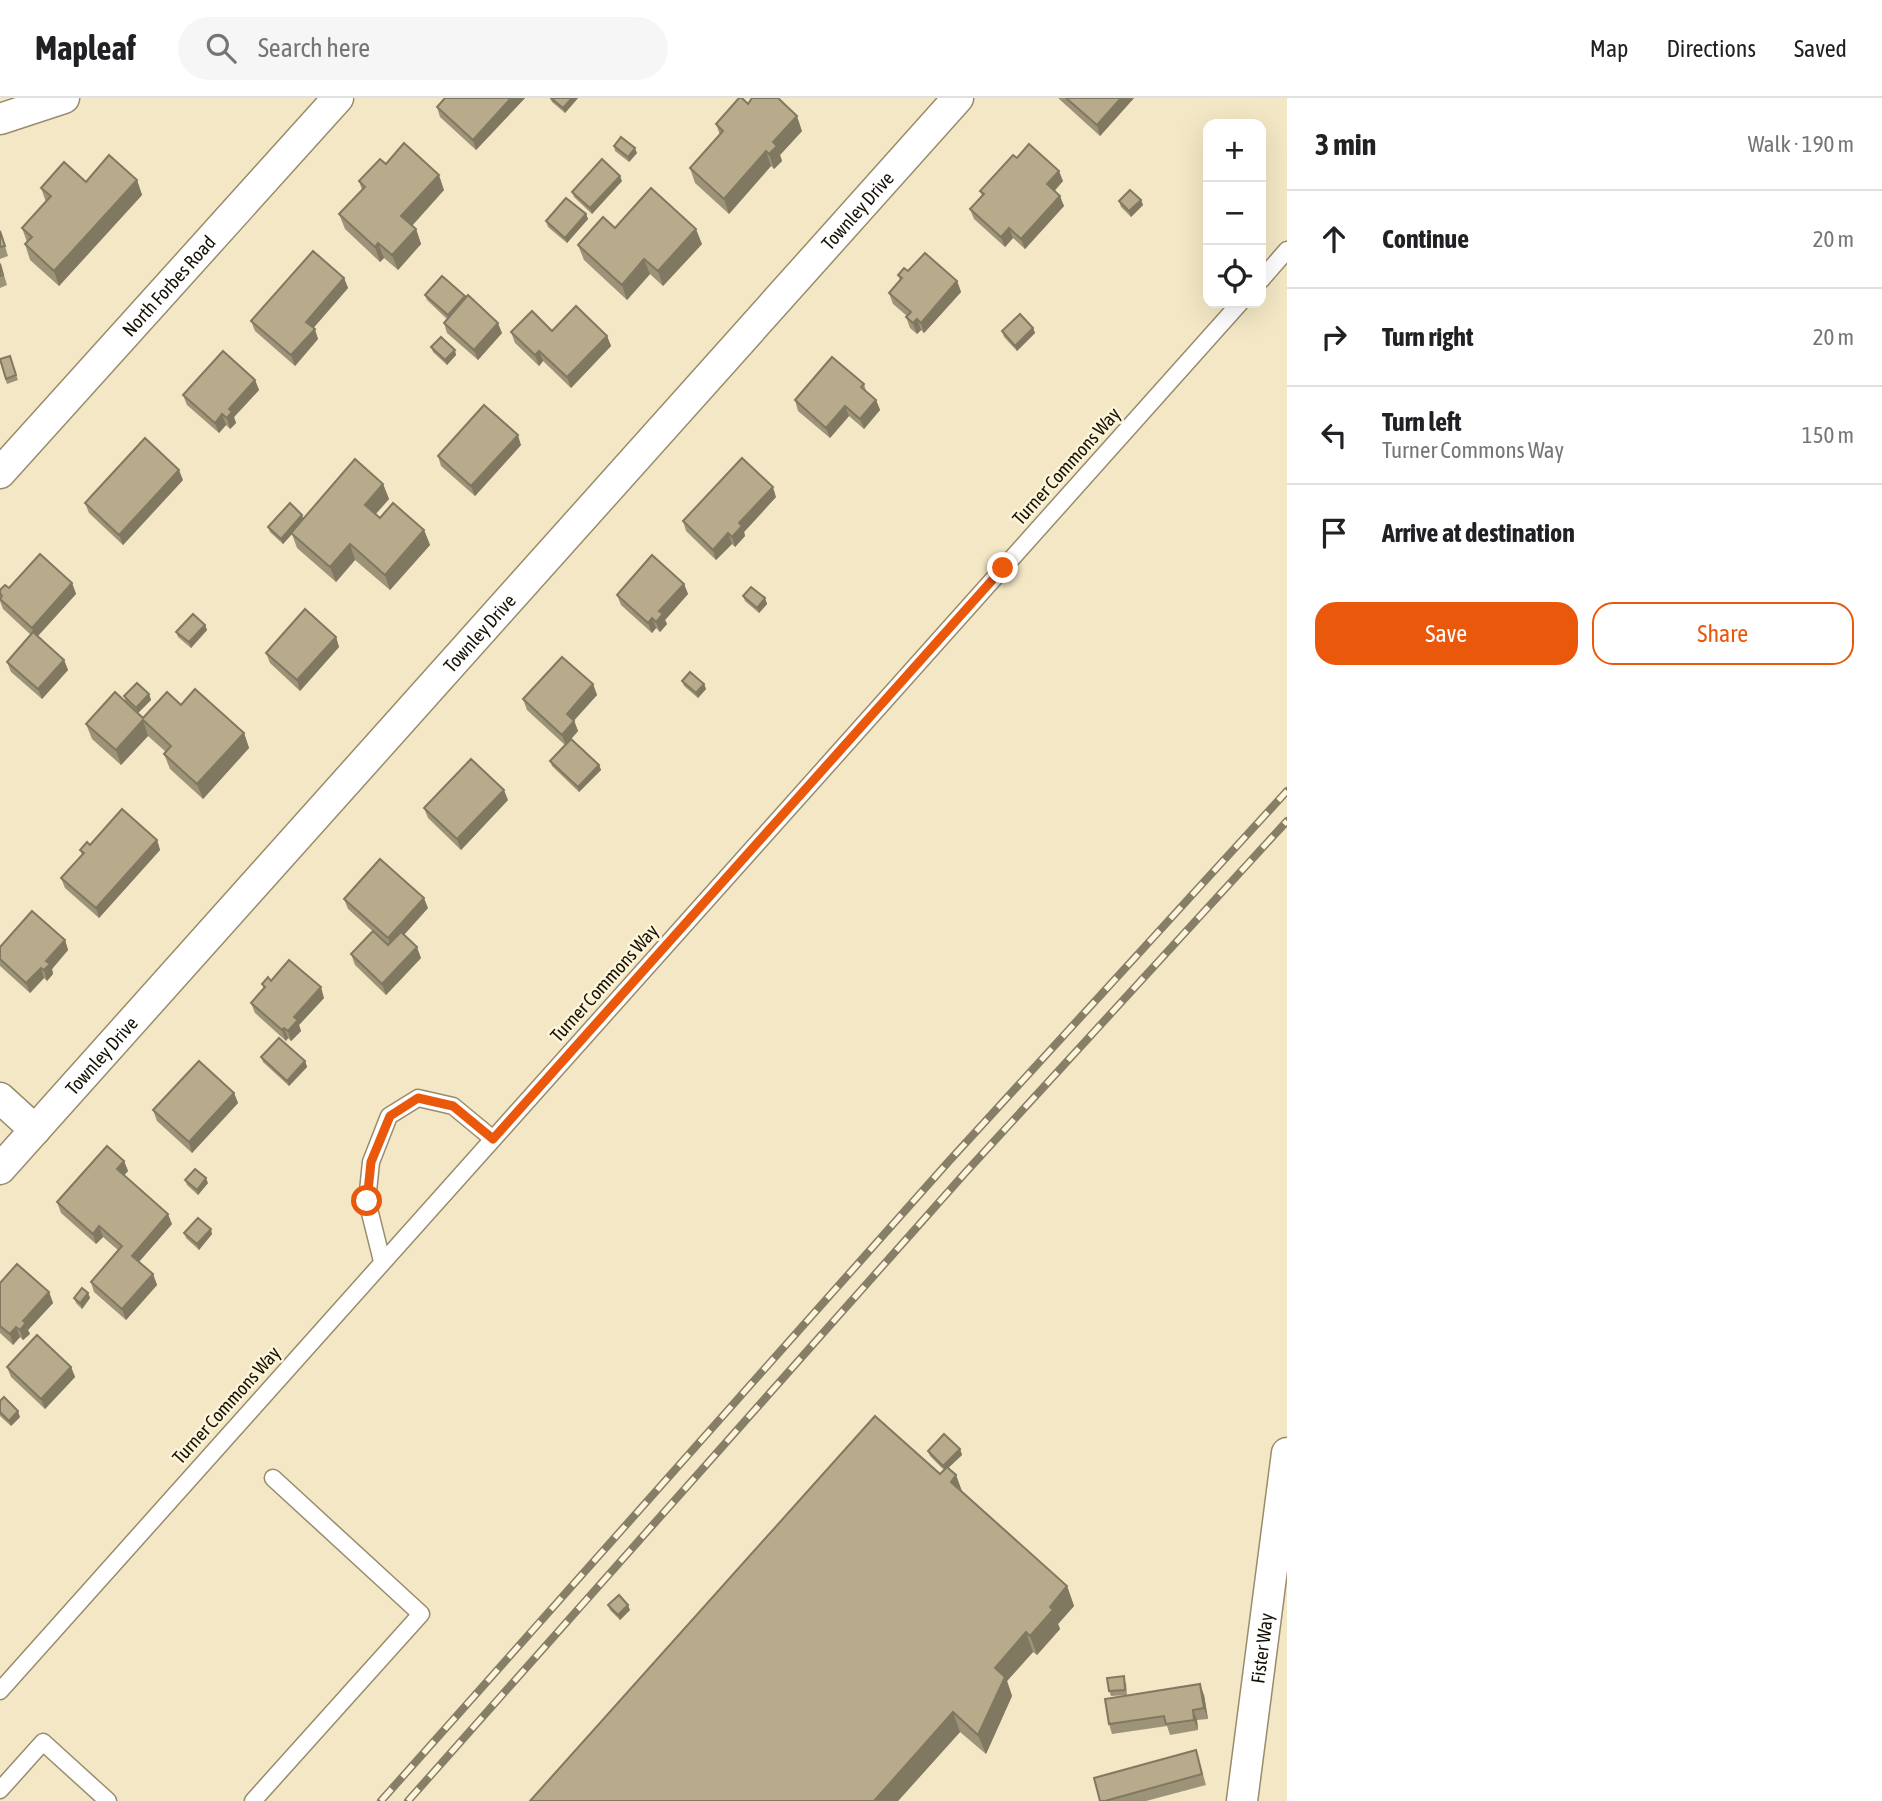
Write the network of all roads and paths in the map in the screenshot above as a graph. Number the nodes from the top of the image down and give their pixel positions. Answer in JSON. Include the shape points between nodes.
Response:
{"nodes":[{"id":1,"x":64,"y":98,"type":"edge"},
{"id":2,"x":338,"y":98,"type":"edge"},
{"id":3,"x":958,"y":98,"type":"edge"},
{"id":4,"x":0,"y":119,"type":"edge"},
{"id":5,"x":1287,"y":250,"type":"edge"},
{"id":6,"x":1266,"y":274,"type":"edge"},
{"id":7,"x":1236,"y":308,"type":"edge"},
{"id":8,"x":0,"y":473,"type":"edge"},
{"id":9,"x":0,"y":1098,"type":"edge"},
{"id":10,"x":35,"y":1130,"type":"junction"},
{"id":11,"x":493,"y":1139,"type":"junction"},
{"id":12,"x":0,"y":1169,"type":"edge"},
{"id":13,"x":382,"y":1261,"type":"junction"},
{"id":14,"x":1287,"y":1453,"type":"edge"},
{"id":15,"x":273,"y":1478,"type":"dead end"},
{"id":16,"x":0,"y":1691,"type":"edge"},
{"id":17,"x":0,"y":1790,"type":"edge"},
{"id":18,"x":108,"y":1801,"type":"edge"},
{"id":19,"x":253,"y":1801,"type":"edge"},
{"id":20,"x":1242,"y":1801,"type":"edge"}],
"edges":[{"from":1,"to":4,"type":"street"},
{"from":2,"to":8,"type":"street","name":"North Forbes Road"},
{"from":3,"to":10,"type":"street","name":"Townley Drive"},
{"from":5,"to":6,"type":"lane"},
{"from":7,"to":11,"type":"lane","name":"Turner Commons Way"},
{"from":9,"to":10,"type":"street"},
{"from":10,"to":12,"type":"street","name":"Townley Drive"},
{"from":11,"to":13,"type":"lane","name":"Turner Commons Way"},
{"from":11,"to":13,"type":"lane","via":[[453,1106],[418,1098],[390,1116],[371,1162],[367,1201]]},
{"from":13,"to":16,"type":"lane","name":"Turner Commons Way"},
{"from":14,"to":20,"type":"street","name":"Fister Way"},
{"from":15,"to":19,"type":"lane","via":[[421,1614]]},
{"from":17,"to":18,"type":"lane","via":[[43,1742]]}]}
